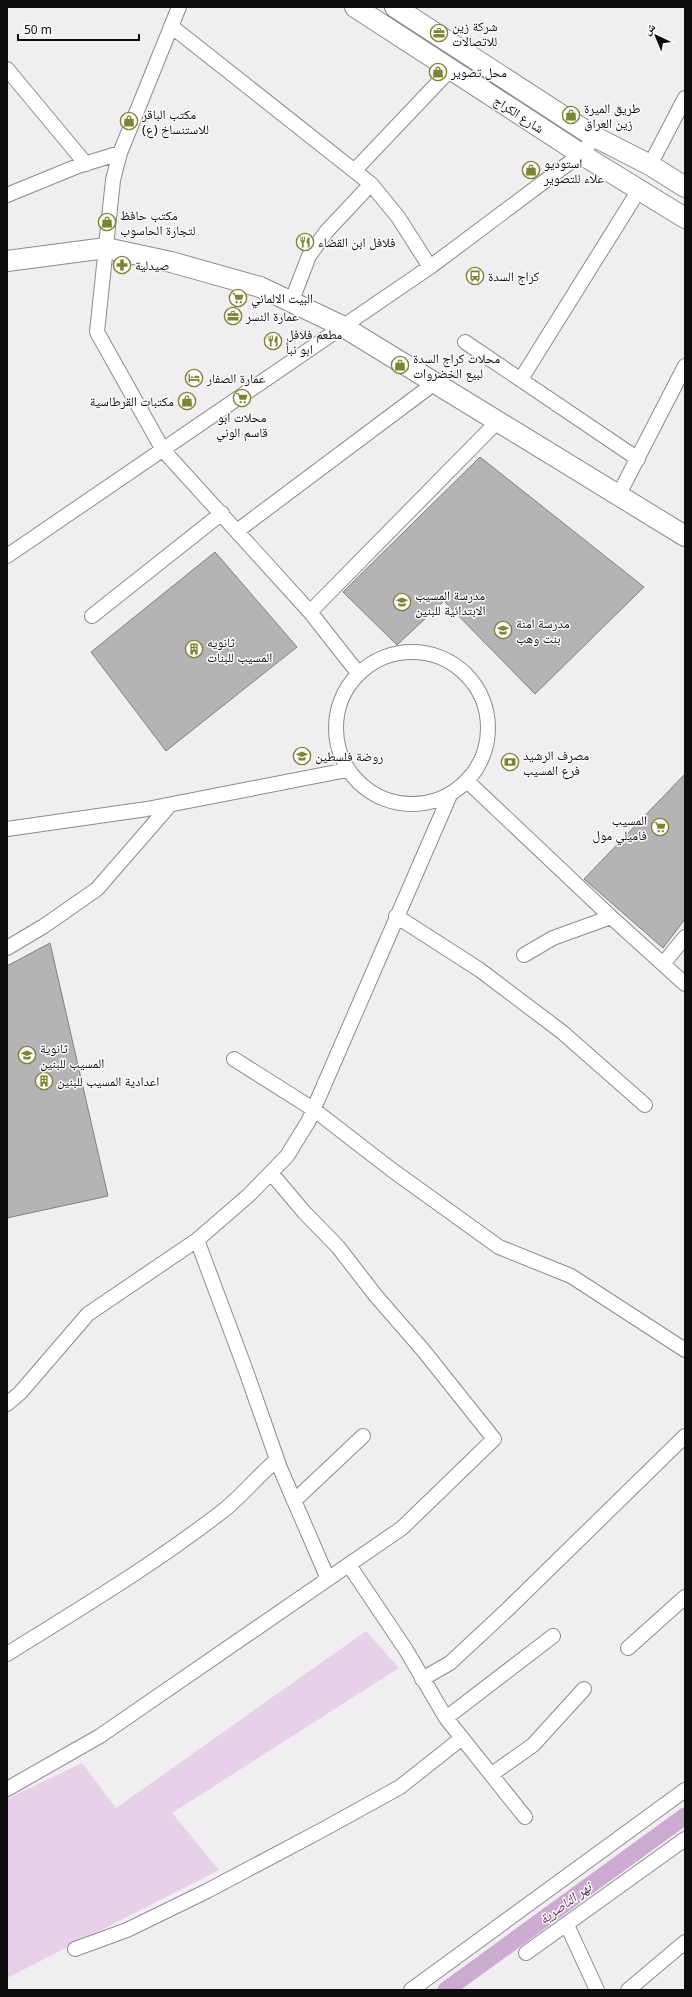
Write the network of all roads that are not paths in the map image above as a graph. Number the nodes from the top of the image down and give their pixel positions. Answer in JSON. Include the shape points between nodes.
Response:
{"nodes":[{"id":1,"x":179,"y":7,"type":"edge"},
{"id":2,"x":355,"y":7,"type":"edge"},
{"id":3,"x":395,"y":7,"type":"edge"},
{"id":4,"x":171,"y":26,"type":"junction"},
{"id":5,"x":7,"y":69,"type":"edge"},
{"id":6,"x":450,"y":70,"type":"junction"},
{"id":7,"x":685,"y":98,"type":"edge"},
{"id":8,"x":594,"y":137,"type":"junction"},
{"id":9,"x":120,"y":153,"type":"junction"},
{"id":10,"x":581,"y":154,"type":"junction"},
{"id":11,"x":86,"y":164,"type":"junction"},
{"id":12,"x":650,"y":165,"type":"junction"},
{"id":13,"x":355,"y":170,"type":"junction"},
{"id":14,"x":371,"y":184,"type":"junction"},
{"id":15,"x":685,"y":187,"type":"edge"},
{"id":16,"x":638,"y":190,"type":"junction"},
{"id":17,"x":7,"y":195,"type":"edge"},
{"id":18,"x":685,"y":218,"type":"edge"},
{"id":19,"x":106,"y":248,"type":"junction"},
{"id":20,"x":7,"y":261,"type":"edge"},
{"id":21,"x":430,"y":267,"type":"junction"},
{"id":22,"x":292,"y":300,"type":"junction"},
{"id":23,"x":342,"y":326,"type":"junction"},
{"id":24,"x":465,"y":342,"type":"dead end"},
{"id":25,"x":685,"y":366,"type":"edge"},
{"id":26,"x":521,"y":379,"type":"junction"},
{"id":27,"x":436,"y":382,"type":"junction"},
{"id":28,"x":498,"y":421,"type":"junction"},
{"id":29,"x":163,"y":450,"type":"junction"},
{"id":30,"x":638,"y":459,"type":"junction"},
{"id":31,"x":618,"y":496,"type":"junction"},
{"id":32,"x":222,"y":513,"type":"junction"},
{"id":33,"x":237,"y":531,"type":"junction"},
{"id":34,"x":685,"y":536,"type":"edge"},
{"id":35,"x":7,"y":556,"type":"edge"},
{"id":36,"x":310,"y":612,"type":"junction"},
{"id":37,"x":92,"y":616,"type":"dead end"},
{"id":38,"x":358,"y":673,"type":"junction"},
{"id":39,"x":347,"y":770,"type":"junction"},
{"id":40,"x":467,"y":781,"type":"junction"},
{"id":41,"x":450,"y":795,"type":"junction"},
{"id":42,"x":170,"y":805,"type":"junction"},
{"id":43,"x":7,"y":829,"type":"edge"},
{"id":44,"x":396,"y":916,"type":"junction"},
{"id":45,"x":611,"y":917,"type":"junction"},
{"id":46,"x":685,"y":937,"type":"edge"},
{"id":47,"x":7,"y":948,"type":"edge"},
{"id":48,"x":524,"y":955,"type":"dead end"},
{"id":49,"x":663,"y":964,"type":"junction"},
{"id":50,"x":685,"y":984,"type":"edge"},
{"id":51,"x":234,"y":1059,"type":"dead end"},
{"id":52,"x":645,"y":1105,"type":"dead end"},
{"id":53,"x":313,"y":1110,"type":"junction"},
{"id":54,"x":271,"y":1173,"type":"junction"},
{"id":55,"x":197,"y":1240,"type":"junction"},
{"id":56,"x":685,"y":1350,"type":"edge"},
{"id":57,"x":7,"y":1404,"type":"edge"},
{"id":58,"x":363,"y":1436,"type":"dead end"},
{"id":59,"x":685,"y":1436,"type":"edge"},
{"id":60,"x":277,"y":1460,"type":"junction"},
{"id":61,"x":294,"y":1502,"type":"junction"},
{"id":62,"x":349,"y":1565,"type":"junction"},
{"id":63,"x":328,"y":1579,"type":"junction"},
{"id":64,"x":685,"y":1597,"type":"edge"},
{"id":65,"x":553,"y":1636,"type":"dead end"},
{"id":66,"x":628,"y":1648,"type":"dead end"},
{"id":67,"x":7,"y":1654,"type":"edge"},
{"id":68,"x":422,"y":1679,"type":"junction"},
{"id":69,"x":584,"y":1689,"type":"dead end"},
{"id":70,"x":446,"y":1718,"type":"junction"},
{"id":71,"x":462,"y":1738,"type":"junction"},
{"id":72,"x":492,"y":1774,"type":"junction"},
{"id":73,"x":7,"y":1789,"type":"edge"},
{"id":74,"x":685,"y":1790,"type":"edge"},
{"id":75,"x":525,"y":1817,"type":"dead end"},
{"id":76,"x":685,"y":1839,"type":"edge"},
{"id":77,"x":567,"y":1925,"type":"junction"},
{"id":78,"x":685,"y":1942,"type":"edge"},
{"id":79,"x":75,"y":1949,"type":"dead end"},
{"id":80,"x":526,"y":1953,"type":"dead end"},
{"id":81,"x":411,"y":1990,"type":"edge"},
{"id":82,"x":597,"y":1990,"type":"edge"},
{"id":83,"x":628,"y":1990,"type":"edge"}],
"edges":[{"from":1,"to":4,"type":"street"},
{"from":2,"to":6,"type":"street","name":"شارع الكراج"},
{"from":3,"to":8,"type":"street","name":"شارع الكراج"},
{"from":4,"to":9,"type":"street"},
{"from":4,"to":13,"type":"street"},
{"from":5,"to":11,"type":"street"},
{"from":6,"to":10,"type":"street","name":"شارع الكراج"},
{"from":6,"to":13,"type":"street"},
{"from":7,"to":12,"type":"street"},
{"from":8,"to":10,"type":"street"},
{"from":8,"to":12,"type":"street","name":"شارع الكراج"},
{"from":9,"to":11,"type":"street"},
{"from":9,"to":19,"type":"street","via":[[113,180]]},
{"from":10,"to":16,"type":"street","name":"شارع الكراج"},
{"from":10,"to":21,"type":"street"},
{"from":11,"to":17,"type":"street"},
{"from":12,"to":15,"type":"street","name":"شارع الكراج"},
{"from":13,"to":14,"type":"street"},
{"from":14,"to":21,"type":"street","via":[[398,216]]},
{"from":14,"to":22,"type":"street","via":[[326,232],[308,256]]},
{"from":16,"to":18,"type":"street","name":"شارع الكراج"},
{"from":16,"to":26,"type":"street"},
{"from":19,"to":20,"type":"street"},
{"from":19,"to":22,"type":"street","via":[[171,262],[260,287]]},
{"from":19,"to":29,"type":"street","via":[[97,332]]},
{"from":21,"to":23,"type":"street"},
{"from":22,"to":23,"type":"street"},
{"from":23,"to":27,"type":"street"},
{"from":23,"to":29,"type":"street"},
{"from":24,"to":26,"type":"street"},
{"from":25,"to":30,"type":"street"},
{"from":26,"to":30,"type":"street"},
{"from":27,"to":28,"type":"street"},
{"from":27,"to":33,"type":"street"},
{"from":28,"to":31,"type":"street"},
{"from":28,"to":36,"type":"street"},
{"from":29,"to":32,"type":"street"},
{"from":29,"to":35,"type":"street"},
{"from":30,"to":31,"type":"street"},
{"from":31,"to":34,"type":"street"},
{"from":32,"to":33,"type":"street"},
{"from":32,"to":37,"type":"street"},
{"from":33,"to":36,"type":"street"},
{"from":36,"to":38,"type":"street"},
{"from":38,"to":39,"type":"street","via":[[345,690],[335,730],[338,751]]},
{"from":38,"to":40,"type":"street","via":[[380,658],[406,651],[432,654],[456,664],[475,683],[486,707],[488,733],[482,759]]},
{"from":39,"to":41,"type":"street","via":[[376,796],[393,802],[413,805],[432,802]]},
{"from":39,"to":42,"type":"street"},
{"from":40,"to":41,"type":"street"},
{"from":40,"to":45,"type":"street"},
{"from":41,"to":44,"type":"street"},
{"from":42,"to":43,"type":"street"},
{"from":42,"to":47,"type":"street","via":[[97,889]]},
{"from":44,"to":52,"type":"street","via":[[480,970],[562,1032]]},
{"from":44,"to":53,"type":"street"},
{"from":45,"to":48,"type":"street","via":[[553,938]]},
{"from":45,"to":49,"type":"street"},
{"from":46,"to":49,"type":"street"},
{"from":49,"to":50,"type":"street"},
{"from":51,"to":53,"type":"street"},
{"from":53,"to":54,"type":"street","via":[[287,1156]]},
{"from":53,"to":56,"type":"street","via":[[499,1246],[571,1276]]},
{"from":54,"to":55,"type":"street","via":[[249,1196]]},
{"from":54,"to":62,"type":"street","via":[[338,1247],[494,1439],[402,1528]]},
{"from":55,"to":57,"type":"street","via":[[88,1314],[20,1393]]},
{"from":55,"to":60,"type":"street"},
{"from":58,"to":61,"type":"street"},
{"from":59,"to":68,"type":"street","via":[[450,1664]]},
{"from":60,"to":61,"type":"street"},
{"from":60,"to":67,"type":"street","via":[[226,1509],[182,1541]]},
{"from":61,"to":63,"type":"street"},
{"from":62,"to":63,"type":"street"},
{"from":62,"to":68,"type":"street"},
{"from":63,"to":73,"type":"street","via":[[100,1736]]},
{"from":64,"to":66,"type":"street"},
{"from":65,"to":70,"type":"street"},
{"from":68,"to":70,"type":"street"},
{"from":69,"to":72,"type":"street","via":[[533,1746]]},
{"from":70,"to":71,"type":"street"},
{"from":71,"to":72,"type":"street"},
{"from":71,"to":79,"type":"street","via":[[400,1787],[328,1827],[128,1930]]},
{"from":72,"to":75,"type":"street"},
{"from":74,"to":81,"type":"street"},
{"from":76,"to":77,"type":"street"},
{"from":77,"to":80,"type":"street"},
{"from":77,"to":82,"type":"street"},
{"from":78,"to":83,"type":"street"}]}
